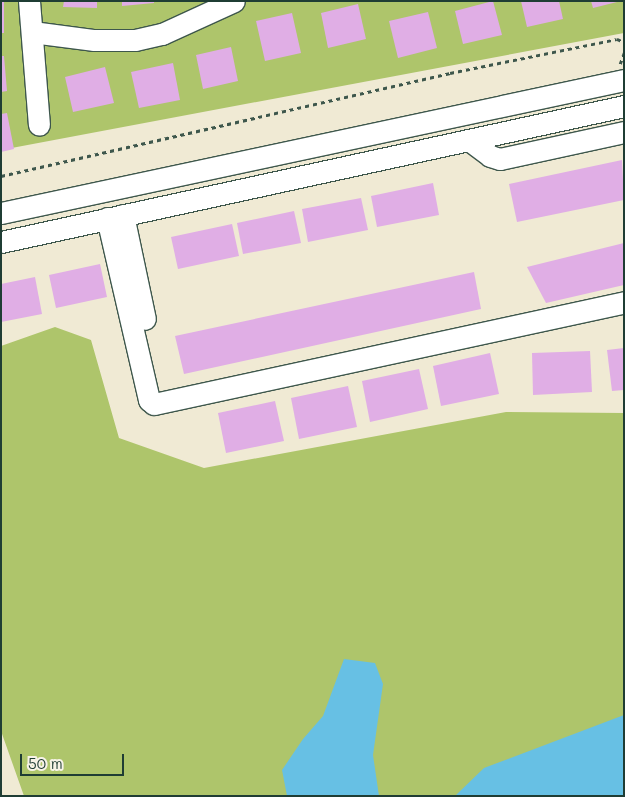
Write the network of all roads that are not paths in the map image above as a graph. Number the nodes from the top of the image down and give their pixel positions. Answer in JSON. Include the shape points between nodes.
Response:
{"nodes":[{"id":1,"x":29,"y":1,"type":"edge"},
{"id":2,"x":234,"y":1,"type":"edge"},
{"id":3,"x":32,"y":32,"type":"junction"},
{"id":4,"x":624,"y":80,"type":"edge"},
{"id":5,"x":566,"y":92,"type":"junction"},
{"id":6,"x":621,"y":107,"type":"edge"},
{"id":7,"x":572,"y":117,"type":"junction"},
{"id":8,"x":39,"y":124,"type":"dead end"},
{"id":9,"x":623,"y":132,"type":"edge"},
{"id":10,"x":469,"y":140,"type":"junction"},
{"id":11,"x":1,"y":213,"type":"edge"},
{"id":12,"x":115,"y":216,"type":"junction"},
{"id":13,"x":1,"y":242,"type":"edge"},
{"id":14,"x":624,"y":302,"type":"edge"},
{"id":15,"x":145,"y":319,"type":"dead end"}],
"edges":[{"from":1,"to":3,"type":"street"},
{"from":2,"to":3,"type":"street","via":[[162,34],[135,40],[94,40]]},
{"from":3,"to":8,"type":"street"},
{"from":4,"to":5,"type":"street"},
{"from":5,"to":7,"type":"street"},
{"from":5,"to":11,"type":"street"},
{"from":6,"to":7,"type":"street"},
{"from":6,"to":9,"type":"street"},
{"from":7,"to":10,"type":"street"},
{"from":9,"to":10,"type":"street","via":[[506,159],[490,156]]},
{"from":10,"to":12,"type":"street"},
{"from":12,"to":13,"type":"street"},
{"from":12,"to":14,"type":"street","via":[[149,400],[157,404]]},
{"from":12,"to":15,"type":"street"}]}
